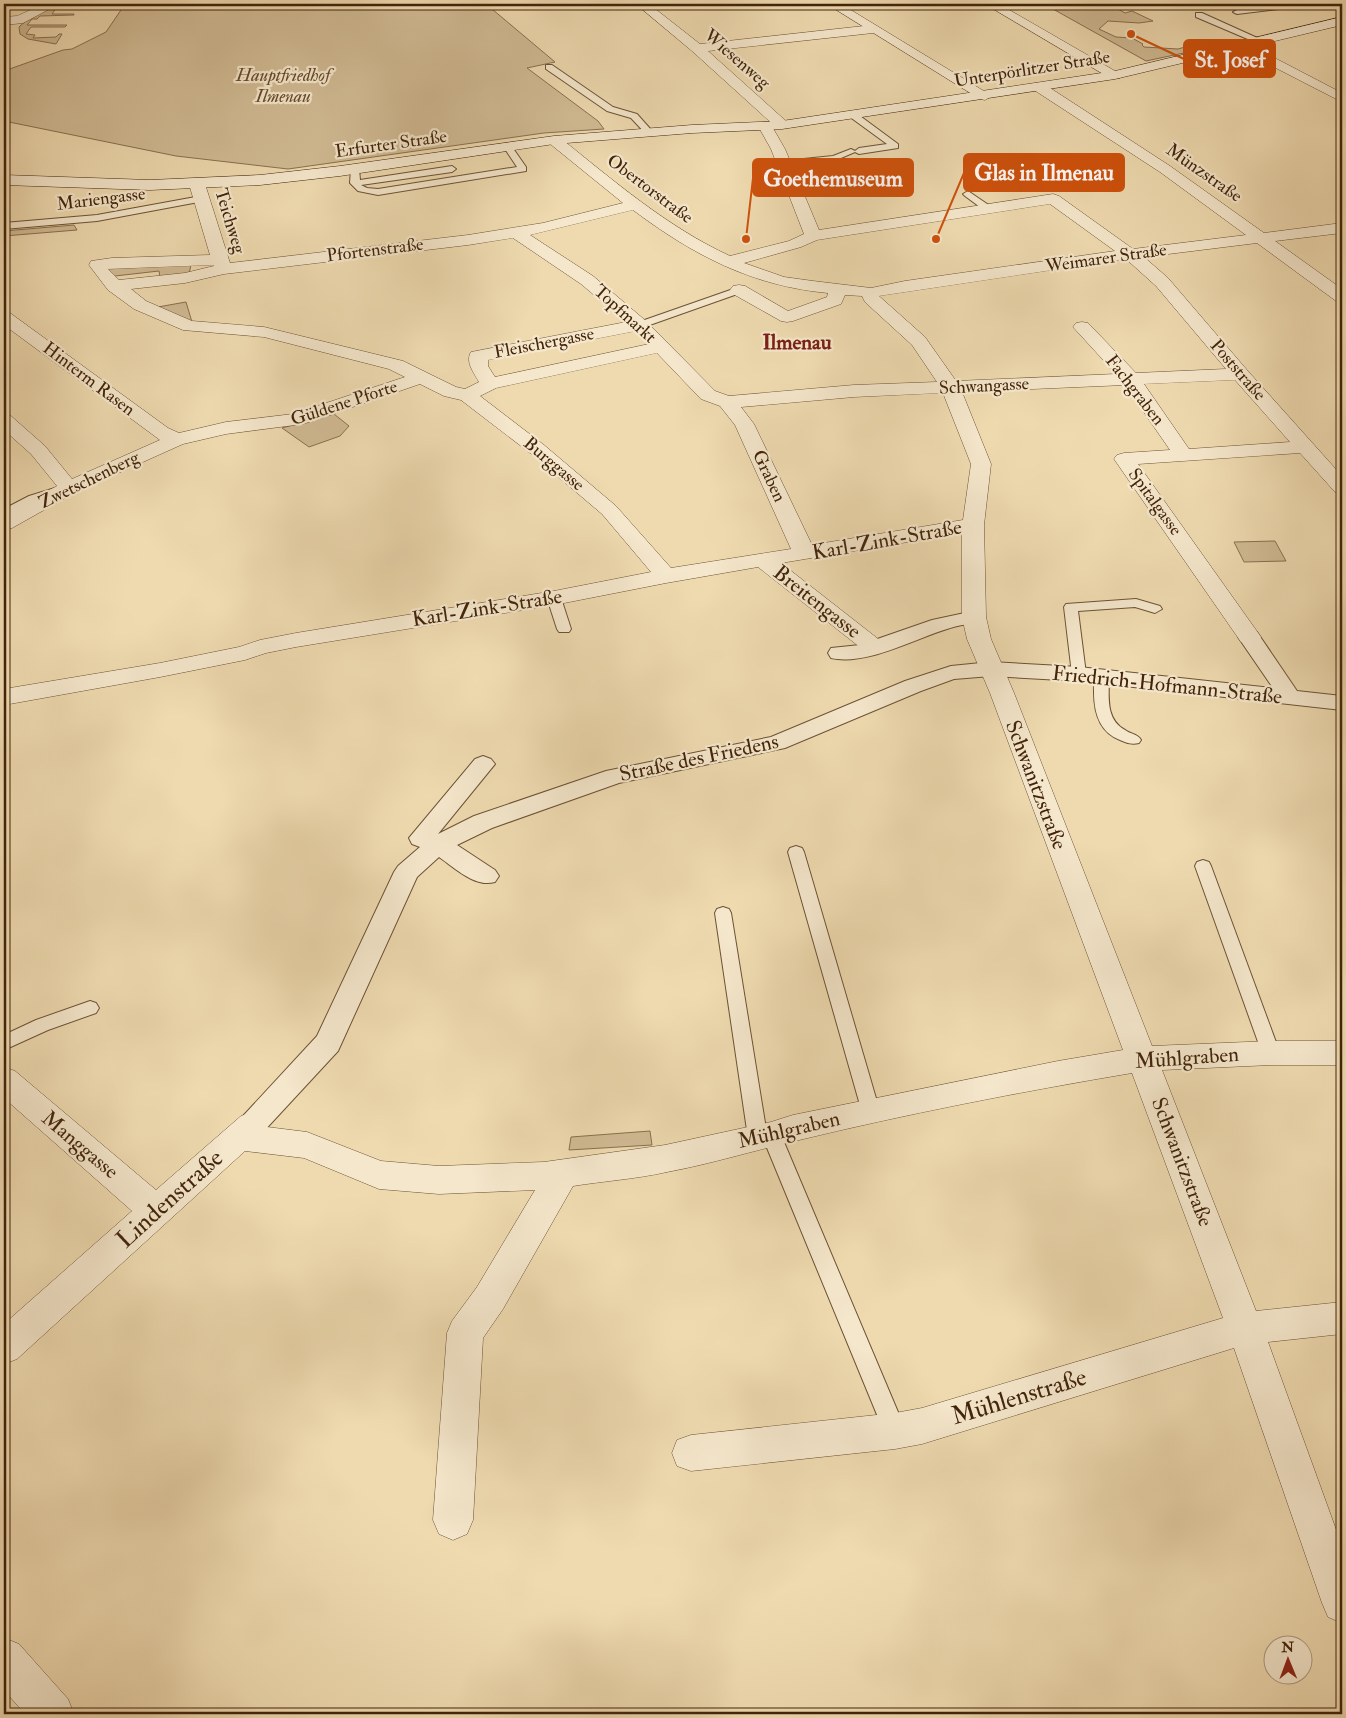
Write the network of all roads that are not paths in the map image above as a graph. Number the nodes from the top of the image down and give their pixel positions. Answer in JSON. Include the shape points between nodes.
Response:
{"nodes":[{"id":1,"x":53,"y":4,"type":"edge"},
{"id":2,"x":642,"y":4,"type":"edge"},
{"id":3,"x":832,"y":4,"type":"edge"},
{"id":4,"x":992,"y":4,"type":"edge"},
{"id":5,"x":1288,"y":6,"type":"edge"},
{"id":6,"x":1237,"y":12,"type":"dead end"},
{"id":7,"x":1199,"y":14,"type":"dead end"},
{"id":8,"x":1342,"y":20,"type":"edge"},
{"id":9,"x":4,"y":21,"type":"edge"},
{"id":10,"x":873,"y":29,"type":"junction"},
{"id":11,"x":1240,"y":38,"type":"junction"},
{"id":12,"x":697,"y":48,"type":"junction"},
{"id":13,"x":549,"y":67,"type":"dead end"},
{"id":14,"x":1116,"y":75,"type":"junction"},
{"id":15,"x":1039,"y":87,"type":"junction"},
{"id":16,"x":985,"y":96,"type":"junction"},
{"id":17,"x":1342,"y":98,"type":"edge"},
{"id":18,"x":853,"y":115,"type":"junction"},
{"id":19,"x":782,"y":125,"type":"junction"},
{"id":20,"x":765,"y":126,"type":"junction"},
{"id":21,"x":649,"y":132,"type":"junction"},
{"id":22,"x":554,"y":140,"type":"junction"},
{"id":23,"x":507,"y":146,"type":"junction"},
{"id":24,"x":784,"y":164,"type":"junction"},
{"id":25,"x":462,"y":168,"type":"dead end"},
{"id":26,"x":355,"y":176,"type":"junction"},
{"id":27,"x":4,"y":180,"type":"edge"},
{"id":28,"x":199,"y":192,"type":"junction"},
{"id":29,"x":968,"y":194,"type":"dead end"},
{"id":30,"x":634,"y":204,"type":"junction"},
{"id":31,"x":987,"y":208,"type":"junction"},
{"id":32,"x":4,"y":226,"type":"edge"},
{"id":33,"x":1342,"y":228,"type":"edge"},
{"id":34,"x":515,"y":232,"type":"junction"},
{"id":35,"x":813,"y":236,"type":"junction"},
{"id":36,"x":1263,"y":239,"type":"junction"},
{"id":37,"x":1130,"y":254,"type":"junction"},
{"id":38,"x":728,"y":262,"type":"junction"},
{"id":39,"x":221,"y":264,"type":"junction"},
{"id":40,"x":774,"y":280,"type":"junction"},
{"id":41,"x":114,"y":286,"type":"junction"},
{"id":42,"x":837,"y":289,"type":"junction"},
{"id":43,"x":739,"y":290,"type":"junction"},
{"id":44,"x":870,"y":293,"type":"junction"},
{"id":45,"x":1342,"y":297,"type":"edge"},
{"id":46,"x":4,"y":317,"type":"edge"},
{"id":47,"x":640,"y":325,"type":"junction"},
{"id":48,"x":1082,"y":327,"type":"dead end"},
{"id":49,"x":661,"y":347,"type":"junction"},
{"id":50,"x":1240,"y":374,"type":"junction"},
{"id":51,"x":422,"y":377,"type":"junction"},
{"id":52,"x":1130,"y":378,"type":"junction"},
{"id":53,"x":490,"y":384,"type":"junction"},
{"id":54,"x":951,"y":388,"type":"junction"},
{"id":55,"x":468,"y":394,"type":"junction"},
{"id":56,"x":727,"y":402,"type":"junction"},
{"id":57,"x":4,"y":420,"type":"edge"},
{"id":58,"x":176,"y":440,"type":"junction"},
{"id":59,"x":1307,"y":447,"type":"junction"},
{"id":60,"x":1184,"y":456,"type":"junction"},
{"id":61,"x":69,"y":488,"type":"junction"},
{"id":62,"x":1342,"y":488,"type":"edge"},
{"id":63,"x":4,"y":514,"type":"edge"},
{"id":64,"x":4,"y":523,"type":"edge"},
{"id":65,"x":973,"y":525,"type":"junction"},
{"id":66,"x":805,"y":554,"type":"junction"},
{"id":67,"x":764,"y":561,"type":"junction"},
{"id":68,"x":666,"y":576,"type":"junction"},
{"id":69,"x":562,"y":594,"type":"junction"},
{"id":70,"x":1155,"y":609,"type":"dead end"},
{"id":71,"x":974,"y":617,"type":"junction"},
{"id":72,"x":564,"y":629,"type":"dead end"},
{"id":73,"x":1249,"y":636,"type":"joint"},
{"id":74,"x":871,"y":645,"type":"junction"},
{"id":75,"x":839,"y":653,"type":"dead end"},
{"id":76,"x":887,"y":663,"type":"dead end"},
{"id":77,"x":991,"y":669,"type":"junction"},
{"id":78,"x":1079,"y":674,"type":"junction"},
{"id":79,"x":1102,"y":676,"type":"junction"},
{"id":80,"x":4,"y":697,"type":"edge"},
{"id":81,"x":1290,"y":697,"type":"junction"},
{"id":82,"x":1342,"y":703,"type":"edge"},
{"id":83,"x":1134,"y":740,"type":"dead end"},
{"id":84,"x":483,"y":764,"type":"dead end"},
{"id":85,"x":457,"y":793,"type":"junction"},
{"id":86,"x":483,"y":822,"type":"junction"},
{"id":87,"x":438,"y":844,"type":"junction"},
{"id":88,"x":796,"y":852,"type":"dead end"},
{"id":89,"x":1203,"y":866,"type":"dead end"},
{"id":90,"x":486,"y":876,"type":"dead end"},
{"id":91,"x":723,"y":913,"type":"dead end"},
{"id":92,"x":90,"y":1008,"type":"dead end"},
{"id":93,"x":4,"y":1042,"type":"edge"},
{"id":94,"x":328,"y":1043,"type":"joint"},
{"id":95,"x":1342,"y":1052,"type":"edge"},
{"id":96,"x":1271,"y":1053,"type":"junction"},
{"id":97,"x":1142,"y":1059,"type":"junction"},
{"id":98,"x":4,"y":1080,"type":"edge"},
{"id":99,"x":871,"y":1112,"type":"junction"},
{"id":100,"x":247,"y":1131,"type":"junction"},
{"id":101,"x":765,"y":1136,"type":"junction"},
{"id":102,"x":562,"y":1173,"type":"junction"},
{"id":103,"x":156,"y":1211,"type":"junction"},
{"id":104,"x":1342,"y":1318,"type":"edge"},
{"id":105,"x":1246,"y":1328,"type":"junction"},
{"id":106,"x":4,"y":1347,"type":"edge"},
{"id":107,"x":895,"y":1432,"type":"junction"},
{"id":108,"x":691,"y":1453,"type":"dead end"},
{"id":109,"x":453,"y":1520,"type":"dead end"},
{"id":110,"x":1342,"y":1603,"type":"edge"},
{"id":111,"x":4,"y":1659,"type":"edge"},
{"id":112,"x":52,"y":1714,"type":"edge"}],
"edges":[{"from":1,"to":9,"type":"street","via":[[19,20]]},
{"from":2,"to":12,"type":"street","name":"Wiesenweg"},
{"from":3,"to":10,"type":"street"},
{"from":4,"to":14,"type":"street"},
{"from":5,"to":6,"type":"lane"},
{"from":7,"to":11,"type":"lane"},
{"from":8,"to":11,"type":"street","name":"Unterpörlitzer Straße"},
{"from":10,"to":12,"type":"street"},
{"from":10,"to":16,"type":"street"},
{"from":11,"to":14,"type":"street","name":"Unterpörlitzer Straße"},
{"from":11,"to":17,"type":"street"},
{"from":12,"to":19,"type":"street","name":"Wiesenweg"},
{"from":13,"to":21,"type":"lane","via":[[610,109],[634,116]]},
{"from":14,"to":15,"type":"street","name":"Unterpörlitzer Straße"},
{"from":15,"to":16,"type":"street","name":"Unterpörlitzer Straße"},
{"from":15,"to":36,"type":"street","name":"Münzstraße","via":[[1165,169]]},
{"from":16,"to":18,"type":"street","name":"Unterpörlitzer Straße"},
{"from":18,"to":19,"type":"street","name":"Unterpörlitzer Straße"},
{"from":18,"to":24,"type":"lane","via":[[895,146]]},
{"from":19,"to":20,"type":"street","name":"Erfurter Straße"},
{"from":20,"to":21,"type":"street","name":"Erfurter Straße"},
{"from":20,"to":24,"type":"street"},
{"from":21,"to":22,"type":"street","name":"Erfurter Straße"},
{"from":22,"to":23,"type":"street","name":"Erfurter Straße"},
{"from":22,"to":30,"type":"street","name":"Obertorstraße"},
{"from":23,"to":26,"type":"street","name":"Erfurter Straße"},
{"from":23,"to":26,"type":"lane","via":[[523,169],[378,192],[358,188]]},
{"from":24,"to":35,"type":"street"},
{"from":25,"to":26,"type":"lane"},
{"from":26,"to":28,"type":"street","name":"Erfurter Straße","via":[[260,180]]},
{"from":27,"to":28,"type":"street","name":"Erfurter Straße"},
{"from":28,"to":32,"type":"lane","name":"Mariengasse","via":[[97,218]]},
{"from":28,"to":39,"type":"street","name":"Teichweg"},
{"from":29,"to":31,"type":"lane"},
{"from":30,"to":34,"type":"street","name":"Pfortenstraße","via":[[543,228]]},
{"from":30,"to":38,"type":"street","name":"Obertorstraße","via":[[694,246]]},
{"from":31,"to":35,"type":"street","name":"Poststraße"},
{"from":31,"to":37,"type":"street","name":"Poststraße","via":[[1053,199]]},
{"from":33,"to":36,"type":"street","name":"Weimarer Straße"},
{"from":34,"to":39,"type":"street","name":"Pfortenstraße","via":[[468,240]]},
{"from":34,"to":47,"type":"street","name":"Topfmarkt","via":[[587,280]]},
{"from":35,"to":38,"type":"street","name":"Poststraße"},
{"from":36,"to":37,"type":"street","name":"Weimarer Straße"},
{"from":36,"to":45,"type":"street","name":"Münzstraße"},
{"from":37,"to":44,"type":"street","name":"Weimarer Straße"},
{"from":37,"to":50,"type":"street","name":"Poststraße","via":[[1162,282]]},
{"from":38,"to":40,"type":"street","name":"Obertorstraße"},
{"from":39,"to":41,"type":"street","name":"Pfortenstraße","via":[[185,278]]},
{"from":39,"to":41,"type":"street","name":"Pfortenstraße","via":[[118,262],[97,265]]},
{"from":40,"to":42,"type":"street","name":"Weimarer Straße"},
{"from":40,"to":43,"type":"street"},
{"from":41,"to":51,"type":"street","name":"Pfortenstraße","via":[[140,306],[189,326],[264,332],[396,366]]},
{"from":42,"to":43,"type":"street","via":[[835,300],[787,317]]},
{"from":42,"to":44,"type":"street","name":"Weimarer Straße"},
{"from":43,"to":47,"type":"lane"},
{"from":44,"to":54,"type":"street","name":"Schwanitzstraße","via":[[871,298],[919,341]]},
{"from":46,"to":58,"type":"street","name":"Hinterm Rasen","via":[[160,432]]},
{"from":47,"to":49,"type":"street","name":"Topfmarkt"},
{"from":47,"to":53,"type":"street","name":"Fleischergasse","via":[[478,356],[479,366]]},
{"from":48,"to":52,"type":"street","name":"Fachgraben"},
{"from":49,"to":53,"type":"street","name":"Fleischergasse"},
{"from":49,"to":56,"type":"street","name":"Topfmarkt","via":[[708,395]]},
{"from":50,"to":52,"type":"street","name":"Schwangasse"},
{"from":50,"to":59,"type":"street","name":"Poststraße"},
{"from":51,"to":55,"type":"street","name":"Burggasse","via":[[451,392]]},
{"from":51,"to":58,"type":"street","name":"Güldene Pforte","via":[[296,420],[226,428]]},
{"from":52,"to":54,"type":"street","name":"Schwangasse"},
{"from":52,"to":60,"type":"street","name":"Fachgraben"},
{"from":53,"to":55,"type":"street","name":"Fleischergasse"},
{"from":54,"to":56,"type":"street","name":"Schwangasse","via":[[854,391]]},
{"from":54,"to":65,"type":"street","name":"Schwanitzstraße","via":[[981,464]]},
{"from":55,"to":68,"type":"street","name":"Burggasse","via":[[609,510]]},
{"from":56,"to":66,"type":"street","name":"Graben","via":[[744,424]]},
{"from":57,"to":61,"type":"street","via":[[38,450]]},
{"from":58,"to":61,"type":"street","name":"Zwetschenberg"},
{"from":59,"to":60,"type":"street","name":"Spitalgasse"},
{"from":59,"to":62,"type":"street","name":"Poststraße"},
{"from":60,"to":73,"type":"street","name":"Spitalgasse","via":[[1124,459]]},
{"from":61,"to":63,"type":"lane","via":[[33,499]]},
{"from":61,"to":64,"type":"street","name":"Zwetschenberg"},
{"from":65,"to":66,"type":"street","name":"Karl-Zink-Straße"},
{"from":65,"to":71,"type":"street","name":"Schwanitzstraße"},
{"from":66,"to":67,"type":"street","name":"Karl-Zink-Straße"},
{"from":67,"to":68,"type":"street","name":"Karl-Zink-Straße"},
{"from":67,"to":74,"type":"street","name":"Breitengasse"},
{"from":68,"to":69,"type":"street","name":"Karl-Zink-Straße"},
{"from":69,"to":72,"type":"lane"},
{"from":69,"to":80,"type":"street","name":"Karl-Zink-Straße","via":[[296,640],[160,670]]},
{"from":70,"to":78,"type":"lane","via":[[1136,603],[1071,607]]},
{"from":71,"to":74,"type":"street"},
{"from":71,"to":77,"type":"street","name":"Schwanitzstraße"},
{"from":73,"to":81,"type":"street","name":"Spitalgasse"},
{"from":74,"to":75,"type":"street"},
{"from":74,"to":76,"type":"street"},
{"from":77,"to":78,"type":"street","name":"Friedrich-Hofmann-Straße"},
{"from":77,"to":86,"type":"street","name":"Straße des Friedens","via":[[951,673],[913,686],[777,743],[614,776]]},
{"from":77,"to":97,"type":"street","name":"Schwanitzstraße"},
{"from":78,"to":79,"type":"street","name":"Friedrich-Hofmann-Straße"},
{"from":79,"to":81,"type":"street","name":"Friedrich-Hofmann-Straße"},
{"from":79,"to":83,"type":"lane","via":[[1101,708],[1104,718],[1113,730]]},
{"from":81,"to":82,"type":"street","name":"Friedrich-Hofmann-Straße"},
{"from":84,"to":85,"type":"street"},
{"from":85,"to":86,"type":"street"},
{"from":85,"to":87,"type":"street","via":[[420,838]]},
{"from":86,"to":87,"type":"street","name":"Straße des Friedens"},
{"from":87,"to":90,"type":"street"},
{"from":87,"to":94,"type":"street","name":"Straße des Friedens","via":[[408,872]]},
{"from":88,"to":99,"type":"lane"},
{"from":89,"to":96,"type":"lane"},
{"from":91,"to":101,"type":"lane"},
{"from":92,"to":93,"type":"lane"},
{"from":94,"to":100,"type":"street","name":"Lindenstraße"},
{"from":95,"to":96,"type":"street","name":"Mühlgraben"},
{"from":96,"to":97,"type":"street","name":"Mühlgraben"},
{"from":97,"to":99,"type":"street","name":"Mühlgraben"},
{"from":97,"to":105,"type":"street","name":"Schwanitzstraße"},
{"from":98,"to":103,"type":"street","name":"Manggasse"},
{"from":99,"to":101,"type":"street","name":"Mühlgraben"},
{"from":100,"to":102,"type":"street","name":"Mühlgraben","via":[[307,1145],[379,1175],[438,1180]]},
{"from":100,"to":103,"type":"street","name":"Lindenstraße"},
{"from":101,"to":102,"type":"street","name":"Mühlgraben","via":[[666,1159]]},
{"from":101,"to":107,"type":"lane"},
{"from":102,"to":109,"type":"street","via":[[490,1298],[465,1333]]},
{"from":103,"to":106,"type":"street","name":"Lindenstraße"},
{"from":104,"to":105,"type":"street","name":"Mühlenstraße"},
{"from":105,"to":107,"type":"street","name":"Mühlenstraße"},
{"from":105,"to":110,"type":"street","name":"Schwanitzstraße"},
{"from":107,"to":108,"type":"street","name":"Mühlenstraße"},
{"from":111,"to":112,"type":"street"}]}
